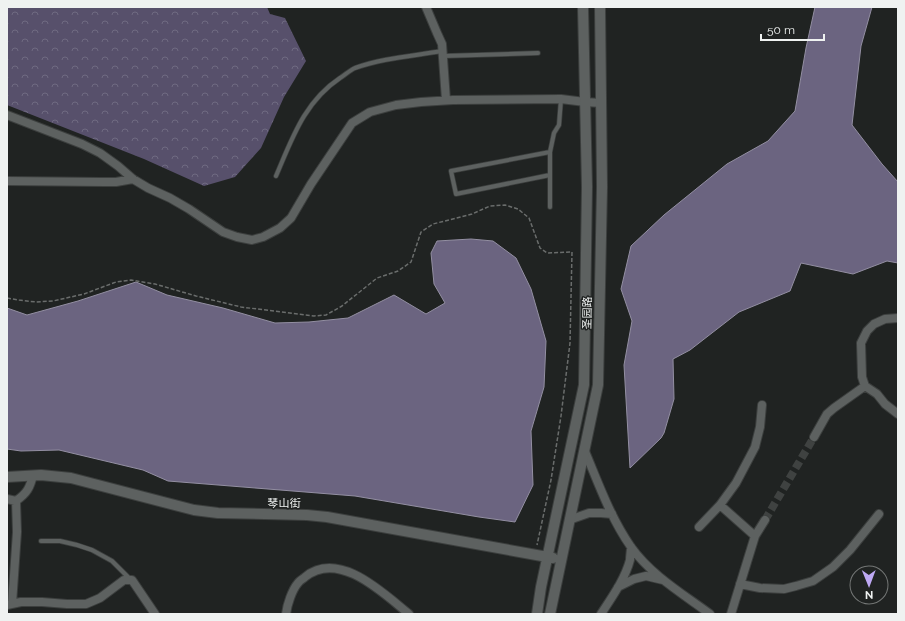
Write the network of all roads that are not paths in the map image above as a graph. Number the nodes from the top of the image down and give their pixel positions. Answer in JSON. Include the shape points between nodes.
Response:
{"nodes":[{"id":1,"x":426,"y":7,"type":"edge"},
{"id":2,"x":583,"y":7,"type":"edge"},
{"id":3,"x":600,"y":7,"type":"edge"},
{"id":4,"x":538,"y":53,"type":"dead end"},
{"id":5,"x":442,"y":54,"type":"junction"},
{"id":6,"x":561,"y":99,"type":"junction"},
{"id":7,"x":446,"y":100,"type":"junction"},
{"id":8,"x":585,"y":102,"type":"junction"},
{"id":9,"x":601,"y":103,"type":"junction"},
{"id":10,"x":7,"y":115,"type":"edge"},
{"id":11,"x":550,"y":152,"type":"junction"},
{"id":12,"x":550,"y":175,"type":"junction"},
{"id":13,"x":276,"y":176,"type":"dead end"},
{"id":14,"x":133,"y":179,"type":"junction"},
{"id":15,"x":7,"y":181,"type":"edge"},
{"id":16,"x":550,"y":207,"type":"dead end"},
{"id":17,"x":898,"y":318,"type":"edge"},
{"id":18,"x":865,"y":386,"type":"junction"},
{"id":19,"x":762,"y":405,"type":"dead end"},
{"id":20,"x":898,"y":414,"type":"edge"},
{"id":21,"x":814,"y":437,"type":"tunnel mouth"},
{"id":22,"x":584,"y":450,"type":"junction"},
{"id":23,"x":33,"y":475,"type":"junction"},
{"id":24,"x":7,"y":477,"type":"edge"},
{"id":25,"x":7,"y":498,"type":"edge"},
{"id":26,"x":16,"y":501,"type":"junction"},
{"id":27,"x":720,"y":505,"type":"junction"},
{"id":28,"x":612,"y":514,"type":"junction"},
{"id":29,"x":879,"y":514,"type":"dead end"},
{"id":30,"x":569,"y":520,"type":"junction"},
{"id":31,"x":765,"y":520,"type":"tunnel mouth"},
{"id":32,"x":699,"y":527,"type":"dead end"},
{"id":33,"x":755,"y":536,"type":"junction"},
{"id":34,"x":41,"y":541,"type":"dead end"},
{"id":35,"x":631,"y":547,"type":"junction"},
{"id":36,"x":547,"y":557,"type":"junction"},
{"id":37,"x":561,"y":559,"type":"junction"},
{"id":38,"x":11,"y":562,"type":"edge"},
{"id":39,"x":132,"y":580,"type":"junction"},
{"id":40,"x":664,"y":580,"type":"junction"},
{"id":41,"x":740,"y":584,"type":"junction"},
{"id":42,"x":618,"y":587,"type":"junction"},
{"id":43,"x":9,"y":605,"type":"edge"},
{"id":44,"x":155,"y":614,"type":"edge"},
{"id":45,"x":286,"y":614,"type":"edge"},
{"id":46,"x":409,"y":614,"type":"edge"},
{"id":47,"x":537,"y":614,"type":"edge"},
{"id":48,"x":550,"y":614,"type":"edge"},
{"id":49,"x":601,"y":614,"type":"edge"},
{"id":50,"x":710,"y":614,"type":"edge"},
{"id":51,"x":731,"y":614,"type":"edge"}],
"edges":[{"from":1,"to":5,"type":"street","via":[[442,44]]},
{"from":2,"to":8,"type":"street","name":"圣园路"},
{"from":3,"to":9,"type":"street","name":"圣园路"},
{"from":4,"to":5,"type":"lane"},
{"from":5,"to":7,"type":"street"},
{"from":5,"to":13,"type":"lane","via":[[381,60],[354,68],[329,86],[309,108],[295,130]]},
{"from":6,"to":7,"type":"street"},
{"from":6,"to":8,"type":"street"},
{"from":6,"to":11,"type":"lane","via":[[559,125],[554,133]]},
{"from":7,"to":14,"type":"street","via":[[396,105],[370,112],[352,123],[291,218],[263,238],[252,240],[223,232],[189,209]]},
{"from":8,"to":9,"type":"street"},
{"from":8,"to":36,"type":"street","name":"圣园路","via":[[587,187],[584,385]]},
{"from":9,"to":22,"type":"street","name":"圣园路","via":[[598,385]]},
{"from":10,"to":14,"type":"street","via":[[100,153]]},
{"from":11,"to":12,"type":"lane"},
{"from":11,"to":12,"type":"lane","via":[[451,172],[456,194]]},
{"from":12,"to":16,"type":"lane"},
{"from":14,"to":15,"type":"street","via":[[116,182]]},
{"from":17,"to":18,"type":"street","via":[[885,319],[866,331],[862,343],[862,377]]},
{"from":18,"to":20,"type":"street"},
{"from":18,"to":21,"type":"street","via":[[827,414]]},
{"from":19,"to":27,"type":"street","via":[[755,447],[736,483]]},
{"from":22,"to":28,"type":"street"},
{"from":22,"to":30,"type":"street","name":"圣园路"},
{"from":23,"to":24,"type":"street","name":"琴山街"},
{"from":23,"to":26,"type":"street","via":[[30,486]]},
{"from":23,"to":36,"type":"street","name":"琴山街","via":[[71,478],[194,510],[328,517]]},
{"from":25,"to":26,"type":"street"},
{"from":26,"to":38,"type":"street","via":[[17,532]]},
{"from":27,"to":32,"type":"street"},
{"from":27,"to":33,"type":"street"},
{"from":28,"to":30,"type":"street","via":[[589,513]]},
{"from":28,"to":35,"type":"street"},
{"from":29,"to":41,"type":"street","via":[[850,550],[833,567],[813,581],[784,588],[760,588]]},
{"from":30,"to":37,"type":"street","name":"圣园路"},
{"from":31,"to":33,"type":"street"},
{"from":33,"to":41,"type":"street"},
{"from":34,"to":39,"type":"lane","via":[[60,541],[92,550],[112,561]]},
{"from":35,"to":40,"type":"street"},
{"from":35,"to":42,"type":"street","via":[[629,561]]},
{"from":36,"to":37,"type":"street","name":"琴山街"},
{"from":36,"to":47,"type":"street","name":"圣园路"},
{"from":37,"to":48,"type":"street","name":"圣园路"},
{"from":38,"to":43,"type":"street"},
{"from":39,"to":43,"type":"street","via":[[124,580],[100,598],[86,604],[21,602]]},
{"from":39,"to":44,"type":"street"},
{"from":40,"to":42,"type":"street","via":[[646,576]]},
{"from":40,"to":50,"type":"street"},
{"from":41,"to":51,"type":"street"},
{"from":42,"to":49,"type":"street"},
{"from":45,"to":46,"type":"street","via":[[298,583],[317,570],[327,568],[356,575]]}]}
